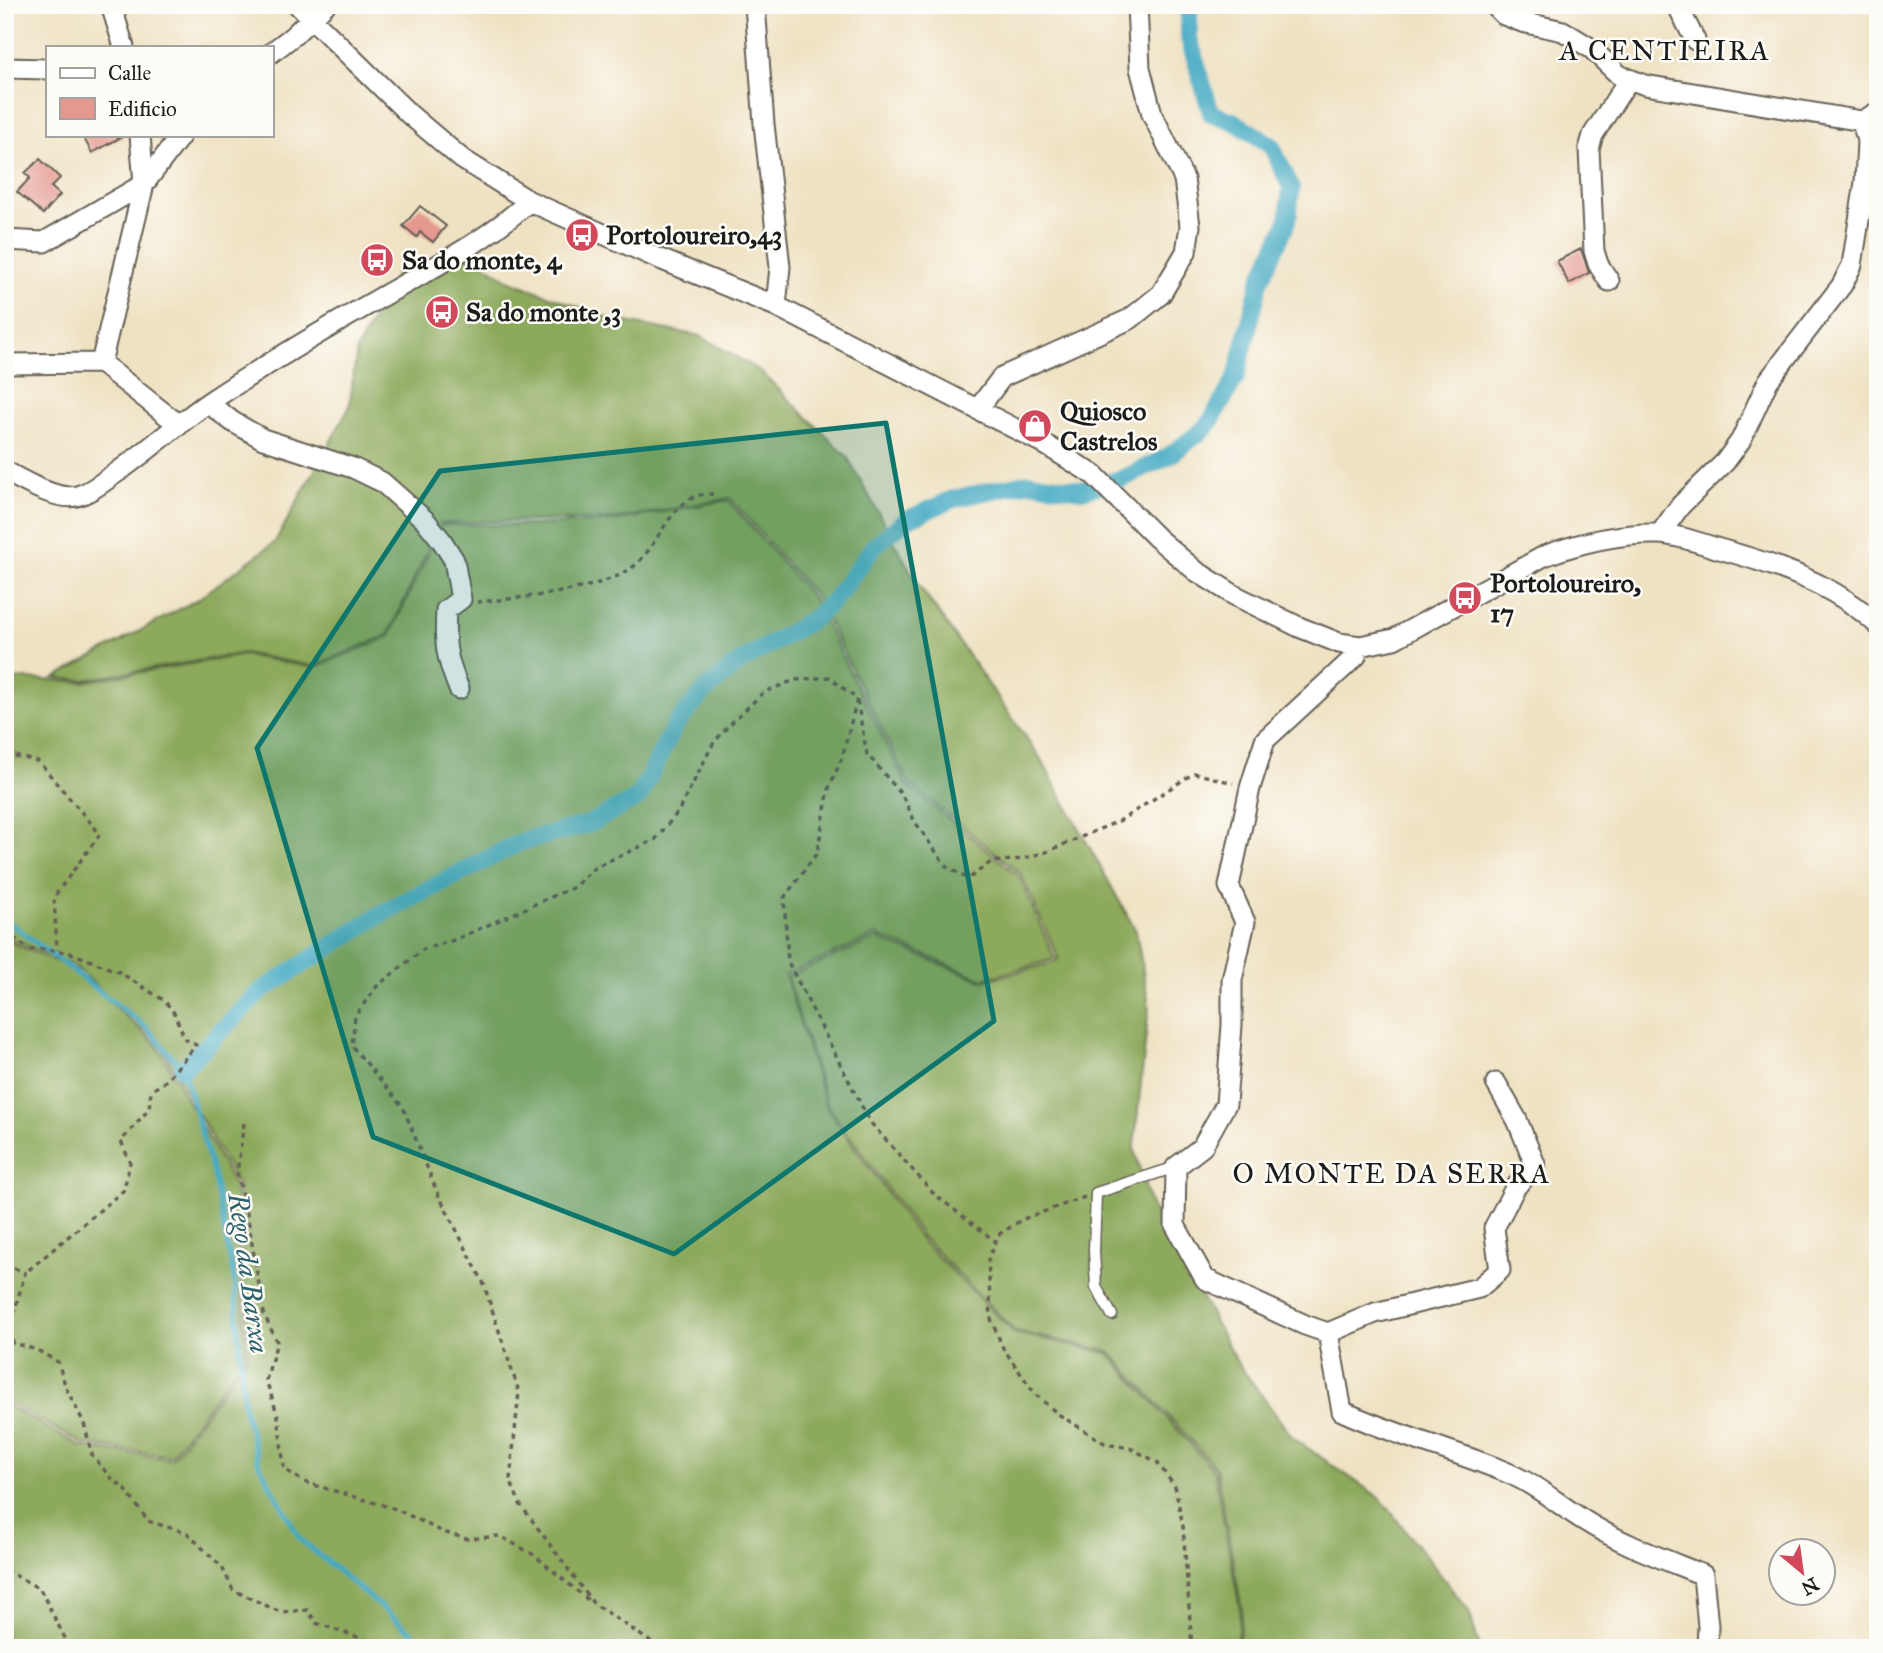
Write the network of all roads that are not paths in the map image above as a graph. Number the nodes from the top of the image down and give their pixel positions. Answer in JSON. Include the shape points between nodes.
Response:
{"nodes":[{"id":1,"x":111,"y":5,"type":"edge"},
{"id":2,"x":325,"y":5,"type":"edge"},
{"id":3,"x":755,"y":5,"type":"edge"},
{"id":4,"x":1138,"y":5,"type":"edge"},
{"id":5,"x":1494,"y":5,"type":"edge"},
{"id":6,"x":1677,"y":5,"type":"edge"},
{"id":7,"x":303,"y":12,"type":"edge"},
{"id":8,"x":1695,"y":40,"type":"dead end"},
{"id":9,"x":124,"y":46,"type":"edge"},
{"id":10,"x":273,"y":51,"type":"edge"},
{"id":11,"x":5,"y":68,"type":"edge"},
{"id":12,"x":46,"y":69,"type":"edge"},
{"id":13,"x":1629,"y":79,"type":"junction"},
{"id":14,"x":1870,"y":117,"type":"edge"},
{"id":15,"x":140,"y":136,"type":"edge"},
{"id":16,"x":180,"y":136,"type":"edge"},
{"id":17,"x":144,"y":184,"type":"junction"},
{"id":18,"x":529,"y":201,"type":"junction"},
{"id":19,"x":5,"y":240,"type":"edge"},
{"id":20,"x":1609,"y":281,"type":"dead end"},
{"id":21,"x":776,"y":306,"type":"junction"},
{"id":22,"x":101,"y":363,"type":"junction"},
{"id":23,"x":5,"y":364,"type":"edge"},
{"id":24,"x":208,"y":403,"type":"junction"},
{"id":25,"x":978,"y":409,"type":"junction"},
{"id":26,"x":179,"y":425,"type":"junction"},
{"id":27,"x":5,"y":471,"type":"edge"},
{"id":28,"x":1660,"y":534,"type":"junction"},
{"id":29,"x":1878,"y":625,"type":"edge"},
{"id":30,"x":1360,"y":646,"type":"junction"},
{"id":31,"x":459,"y":689,"type":"dead end"},
{"id":32,"x":1496,"y":1083,"type":"dead end"},
{"id":33,"x":1176,"y":1167,"type":"junction"},
{"id":34,"x":1112,"y":1315,"type":"dead end"},
{"id":35,"x":1328,"y":1333,"type":"junction"},
{"id":36,"x":1707,"y":1648,"type":"edge"}],
"edges":[{"from":1,"to":9,"type":"street"},
{"from":2,"to":7,"type":"street"},
{"from":3,"to":21,"type":"street","via":[[780,267]]},
{"from":4,"to":25,"type":"street","via":[[1140,68],[1153,114],[1184,179],[1190,226],[1186,252],[1161,294],[1130,319],[1002,377]]},
{"from":5,"to":13,"type":"street","via":[[1522,22],[1563,31]]},
{"from":6,"to":8,"type":"street"},
{"from":7,"to":10,"type":"street","via":[[293,36]]},
{"from":7,"to":18,"type":"street","via":[[462,159]]},
{"from":11,"to":12,"type":"street"},
{"from":13,"to":14,"type":"street"},
{"from":13,"to":20,"type":"street","via":[[1589,149],[1594,251]]},
{"from":14,"to":28,"type":"street","via":[[1852,265],[1842,285],[1768,381],[1741,440],[1725,462],[1680,506]]},
{"from":15,"to":17,"type":"street"},
{"from":16,"to":17,"type":"street"},
{"from":17,"to":19,"type":"street","via":[[44,242]]},
{"from":17,"to":22,"type":"street"},
{"from":18,"to":21,"type":"street"},
{"from":18,"to":24,"type":"street","via":[[455,257]]},
{"from":21,"to":25,"type":"street"},
{"from":22,"to":23,"type":"street"},
{"from":22,"to":26,"type":"street"},
{"from":24,"to":26,"type":"street"},
{"from":24,"to":31,"type":"street","via":[[263,439],[382,482],[425,520],[454,560],[461,599],[446,610],[444,639]]},
{"from":25,"to":30,"type":"street","via":[[1094,475],[1157,538],[1234,595],[1299,627]]},
{"from":26,"to":27,"type":"street","via":[[77,497],[50,492]]},
{"from":28,"to":29,"type":"street","via":[[1811,580],[1837,593]]},
{"from":28,"to":30,"type":"street","via":[[1621,535],[1562,549],[1394,639]]},
{"from":30,"to":33,"type":"street","via":[[1356,656],[1265,740],[1229,886],[1245,922],[1231,979],[1226,1104],[1202,1147]]},
{"from":32,"to":35,"type":"street","via":[[1535,1164],[1515,1188],[1494,1228],[1500,1270],[1479,1288],[1375,1313]]},
{"from":33,"to":34,"type":"lane","via":[[1096,1193],[1096,1287]]},
{"from":33,"to":35,"type":"street","via":[[1175,1225],[1205,1279]]},
{"from":35,"to":36,"type":"street","via":[[1342,1411],[1510,1474],[1586,1522],[1703,1575]]}]}
